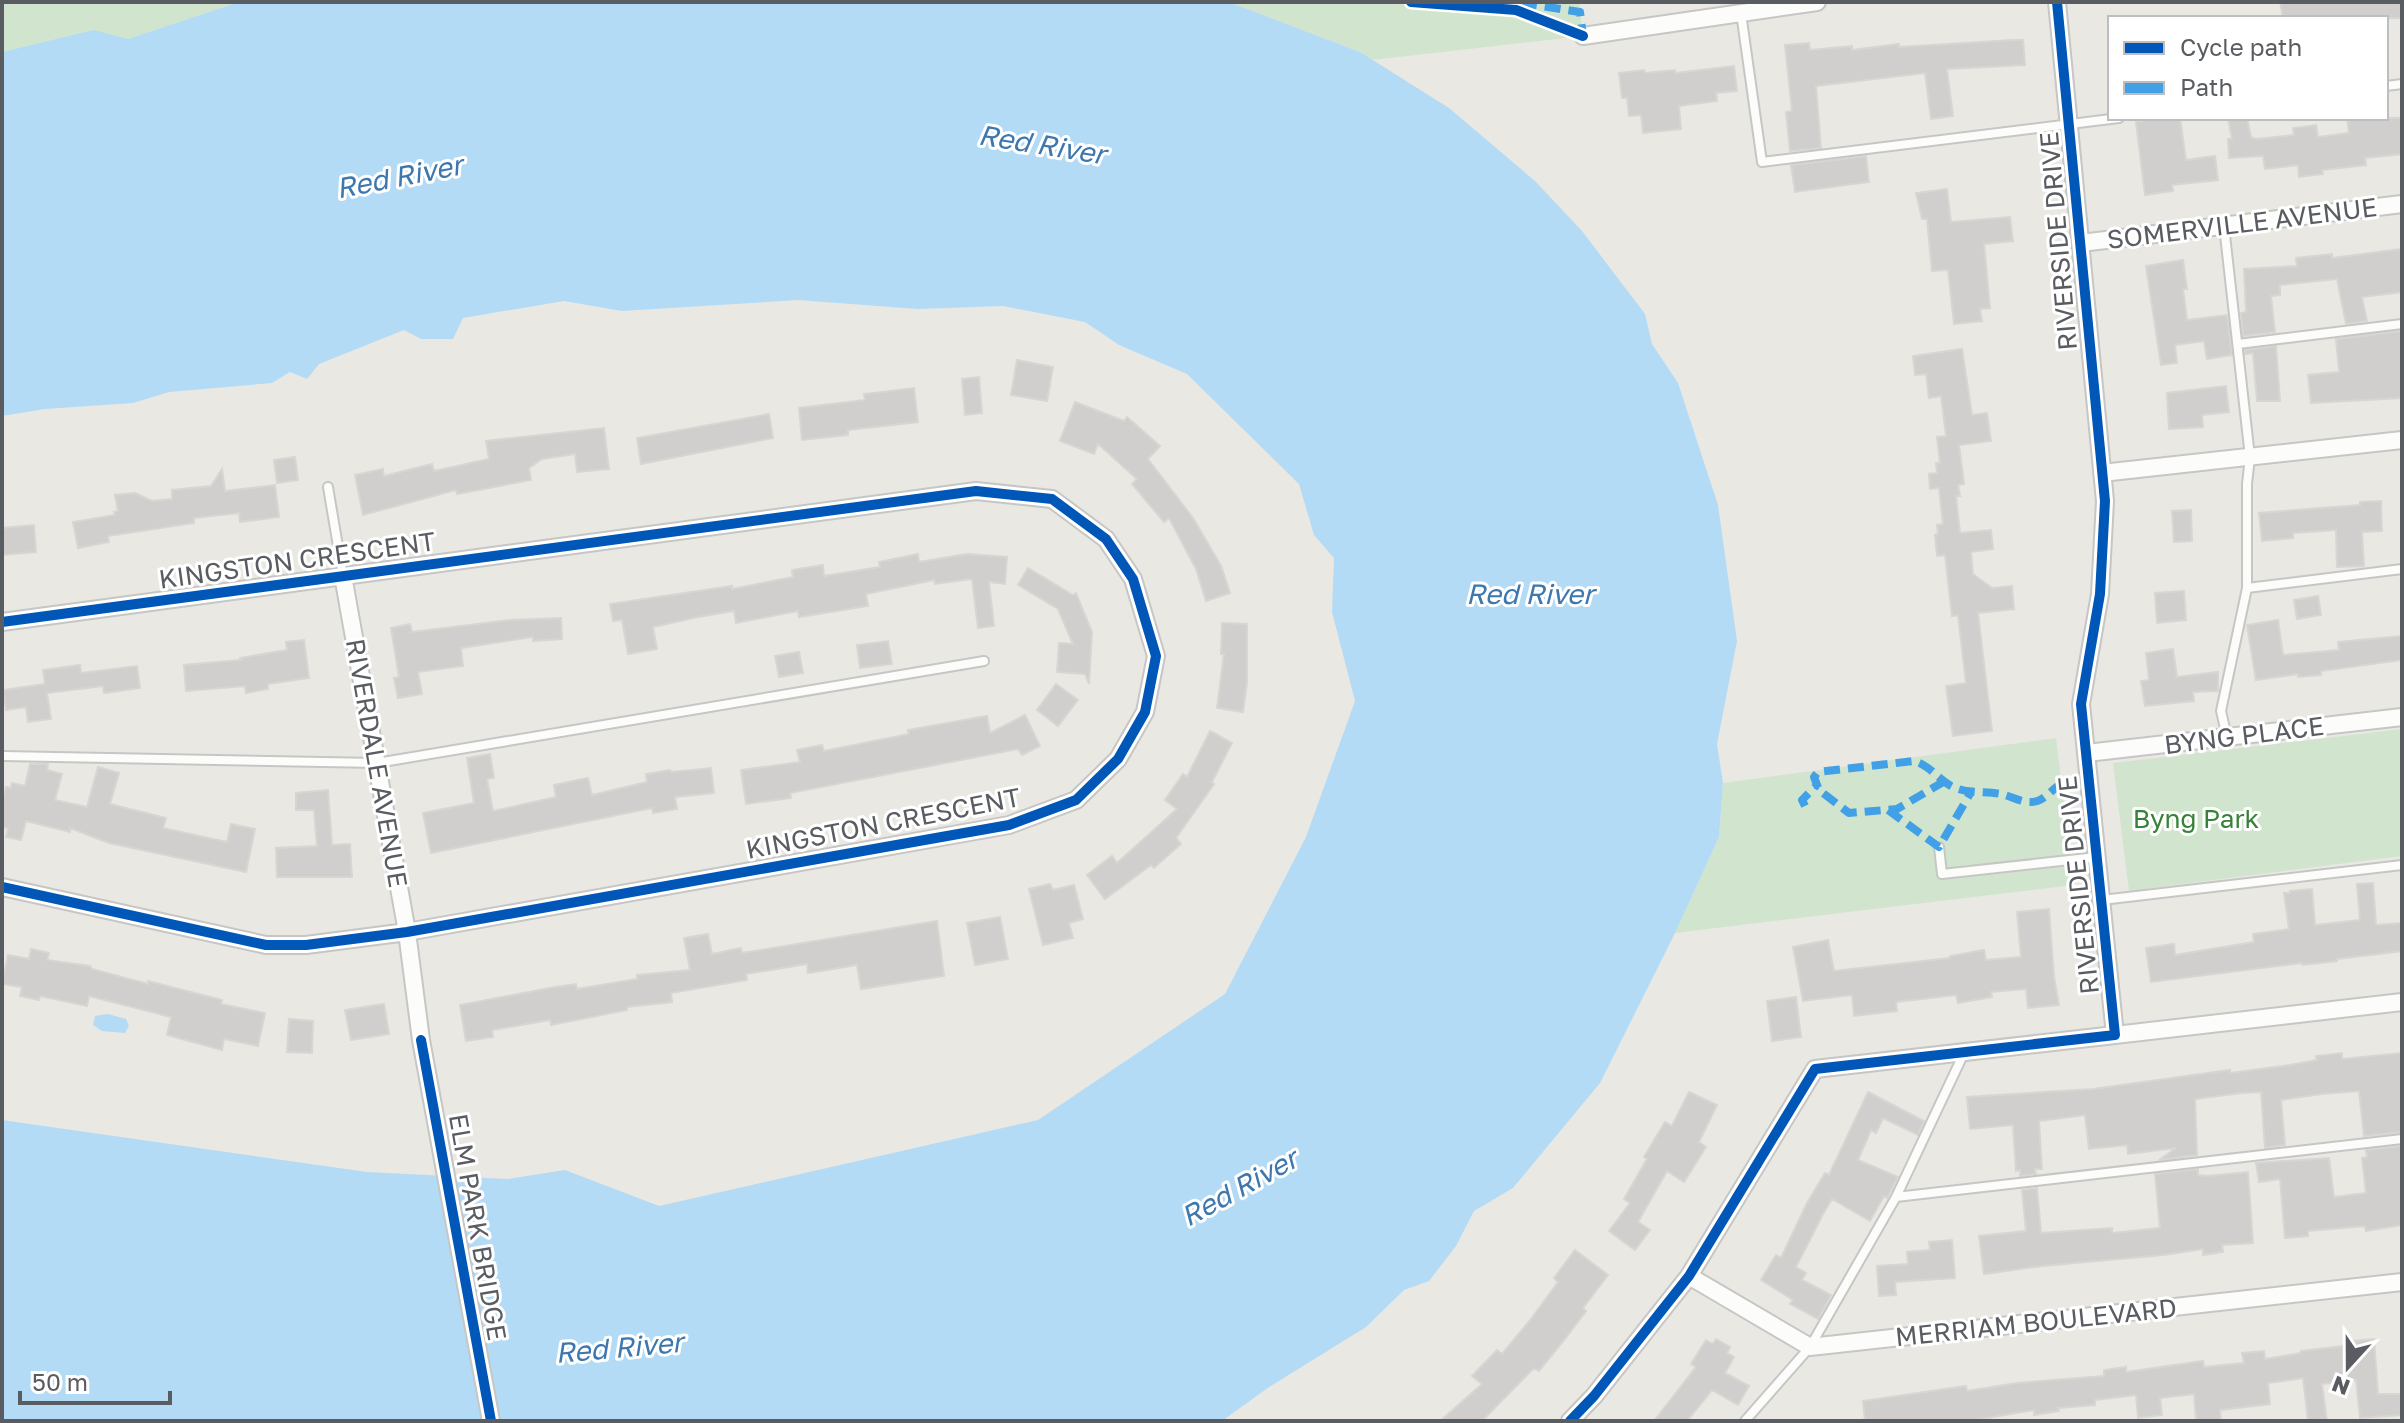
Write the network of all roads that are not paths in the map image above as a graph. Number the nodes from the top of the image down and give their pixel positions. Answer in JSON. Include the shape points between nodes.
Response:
{"nodes":[{"id":1,"x":1817,"y":2,"type":"edge"},
{"id":2,"x":2057,"y":2,"type":"edge"},
{"id":3,"x":1740,"y":11,"type":"junction"},
{"id":4,"x":1583,"y":36,"type":"dead end"},
{"id":5,"x":2108,"y":119,"type":"edge"},
{"id":6,"x":2069,"y":124,"type":"junction"},
{"id":7,"x":2402,"y":204,"type":"edge"},
{"id":8,"x":2224,"y":226,"type":"junction"},
{"id":9,"x":2081,"y":243,"type":"junction"},
{"id":10,"x":2402,"y":324,"type":"edge"},
{"id":11,"x":2238,"y":344,"type":"junction"},
{"id":12,"x":2402,"y":440,"type":"edge"},
{"id":13,"x":2250,"y":457,"type":"junction"},
{"id":14,"x":2102,"y":473,"type":"junction"},
{"id":15,"x":328,"y":487,"type":"dead end"},
{"id":16,"x":2402,"y":569,"type":"edge"},
{"id":17,"x":343,"y":576,"type":"junction"},
{"id":18,"x":2247,"y":588,"type":"junction"},
{"id":19,"x":2,"y":622,"type":"edge"},
{"id":20,"x":984,"y":661,"type":"dead end"},
{"id":21,"x":2402,"y":717,"type":"edge"},
{"id":22,"x":2227,"y":737,"type":"junction"},
{"id":23,"x":2087,"y":753,"type":"junction"},
{"id":24,"x":2,"y":756,"type":"edge"},
{"id":25,"x":377,"y":763,"type":"junction"},
{"id":26,"x":1939,"y":847,"type":"dead end"},
{"id":27,"x":2097,"y":857,"type":"junction"},
{"id":28,"x":2402,"y":865,"type":"edge"},
{"id":29,"x":2,"y":887,"type":"edge"},
{"id":30,"x":2102,"y":900,"type":"junction"},
{"id":31,"x":407,"y":932,"type":"junction"},
{"id":32,"x":2402,"y":1002,"type":"edge"},
{"id":33,"x":2115,"y":1035,"type":"junction"},
{"id":34,"x":421,"y":1040,"type":"joint"},
{"id":35,"x":1965,"y":1052,"type":"junction"},
{"id":36,"x":2402,"y":1139,"type":"edge"},
{"id":37,"x":1896,"y":1197,"type":"junction"},
{"id":38,"x":1689,"y":1276,"type":"junction"},
{"id":39,"x":2402,"y":1282,"type":"edge"},
{"id":40,"x":1810,"y":1347,"type":"junction"},
{"id":41,"x":491,"y":1421,"type":"edge"},
{"id":42,"x":1570,"y":1421,"type":"edge"},
{"id":43,"x":1745,"y":1421,"type":"edge"}],
"edges":[{"from":1,"to":3,"type":"street"},
{"from":2,"to":6,"type":"street","name":"RIVERSIDE DRIVE"},
{"from":3,"to":4,"type":"street"},
{"from":3,"to":6,"type":"lane","via":[[1762,162]]},
{"from":5,"to":6,"type":"lane"},
{"from":6,"to":9,"type":"street","name":"RIVERSIDE DRIVE"},
{"from":7,"to":8,"type":"street","name":"SOMERVILLE AVENUE"},
{"from":8,"to":9,"type":"street","name":"SOMERVILLE AVENUE"},
{"from":8,"to":11,"type":"lane"},
{"from":9,"to":14,"type":"street","name":"RIVERSIDE DRIVE"},
{"from":10,"to":11,"type":"lane"},
{"from":11,"to":13,"type":"lane"},
{"from":12,"to":13,"type":"street"},
{"from":13,"to":14,"type":"street"},
{"from":13,"to":18,"type":"lane"},
{"from":14,"to":23,"type":"street","name":"RIVERSIDE DRIVE","via":[[2100,594],[2081,704]]},
{"from":15,"to":17,"type":"lane","name":"RIVERDALE AVENUE"},
{"from":16,"to":18,"type":"lane"},
{"from":17,"to":19,"type":"street","name":"KINGSTON CRESCENT"},
{"from":17,"to":25,"type":"street","name":"RIVERDALE AVENUE"},
{"from":17,"to":31,"type":"street","name":"KINGSTON CRESCENT","via":[[992,491],[1052,499],[1106,539],[1133,579],[1156,656],[1145,712],[1118,759],[1076,800],[1009,825]]},
{"from":18,"to":22,"type":"lane","via":[[2221,711]]},
{"from":20,"to":25,"type":"lane"},
{"from":21,"to":22,"type":"street","name":"BYNG PLACE"},
{"from":22,"to":23,"type":"street","name":"BYNG PLACE"},
{"from":23,"to":27,"type":"street","name":"RIVERSIDE DRIVE"},
{"from":24,"to":25,"type":"lane"},
{"from":25,"to":31,"type":"street","name":"RIVERDALE AVENUE"},
{"from":26,"to":27,"type":"lane","via":[[1942,874]]},
{"from":27,"to":30,"type":"street","name":"RIVERSIDE DRIVE"},
{"from":28,"to":30,"type":"lane"},
{"from":29,"to":31,"type":"street","name":"KINGSTON CRESCENT","via":[[266,945]]},
{"from":30,"to":33,"type":"street","name":"RIVERSIDE DRIVE"},
{"from":31,"to":34,"type":"street","name":"RIVERDALE AVENUE"},
{"from":32,"to":33,"type":"street"},
{"from":33,"to":35,"type":"street"},
{"from":34,"to":41,"type":"street","name":"ELM PARK BRIDGE"},
{"from":35,"to":37,"type":"lane"},
{"from":35,"to":38,"type":"street","via":[[1815,1069]]},
{"from":36,"to":37,"type":"lane"},
{"from":37,"to":40,"type":"lane"},
{"from":38,"to":40,"type":"street"},
{"from":38,"to":42,"type":"street"},
{"from":39,"to":40,"type":"street","name":"MERRIAM BOULEVARD"},
{"from":40,"to":43,"type":"lane"}]}
